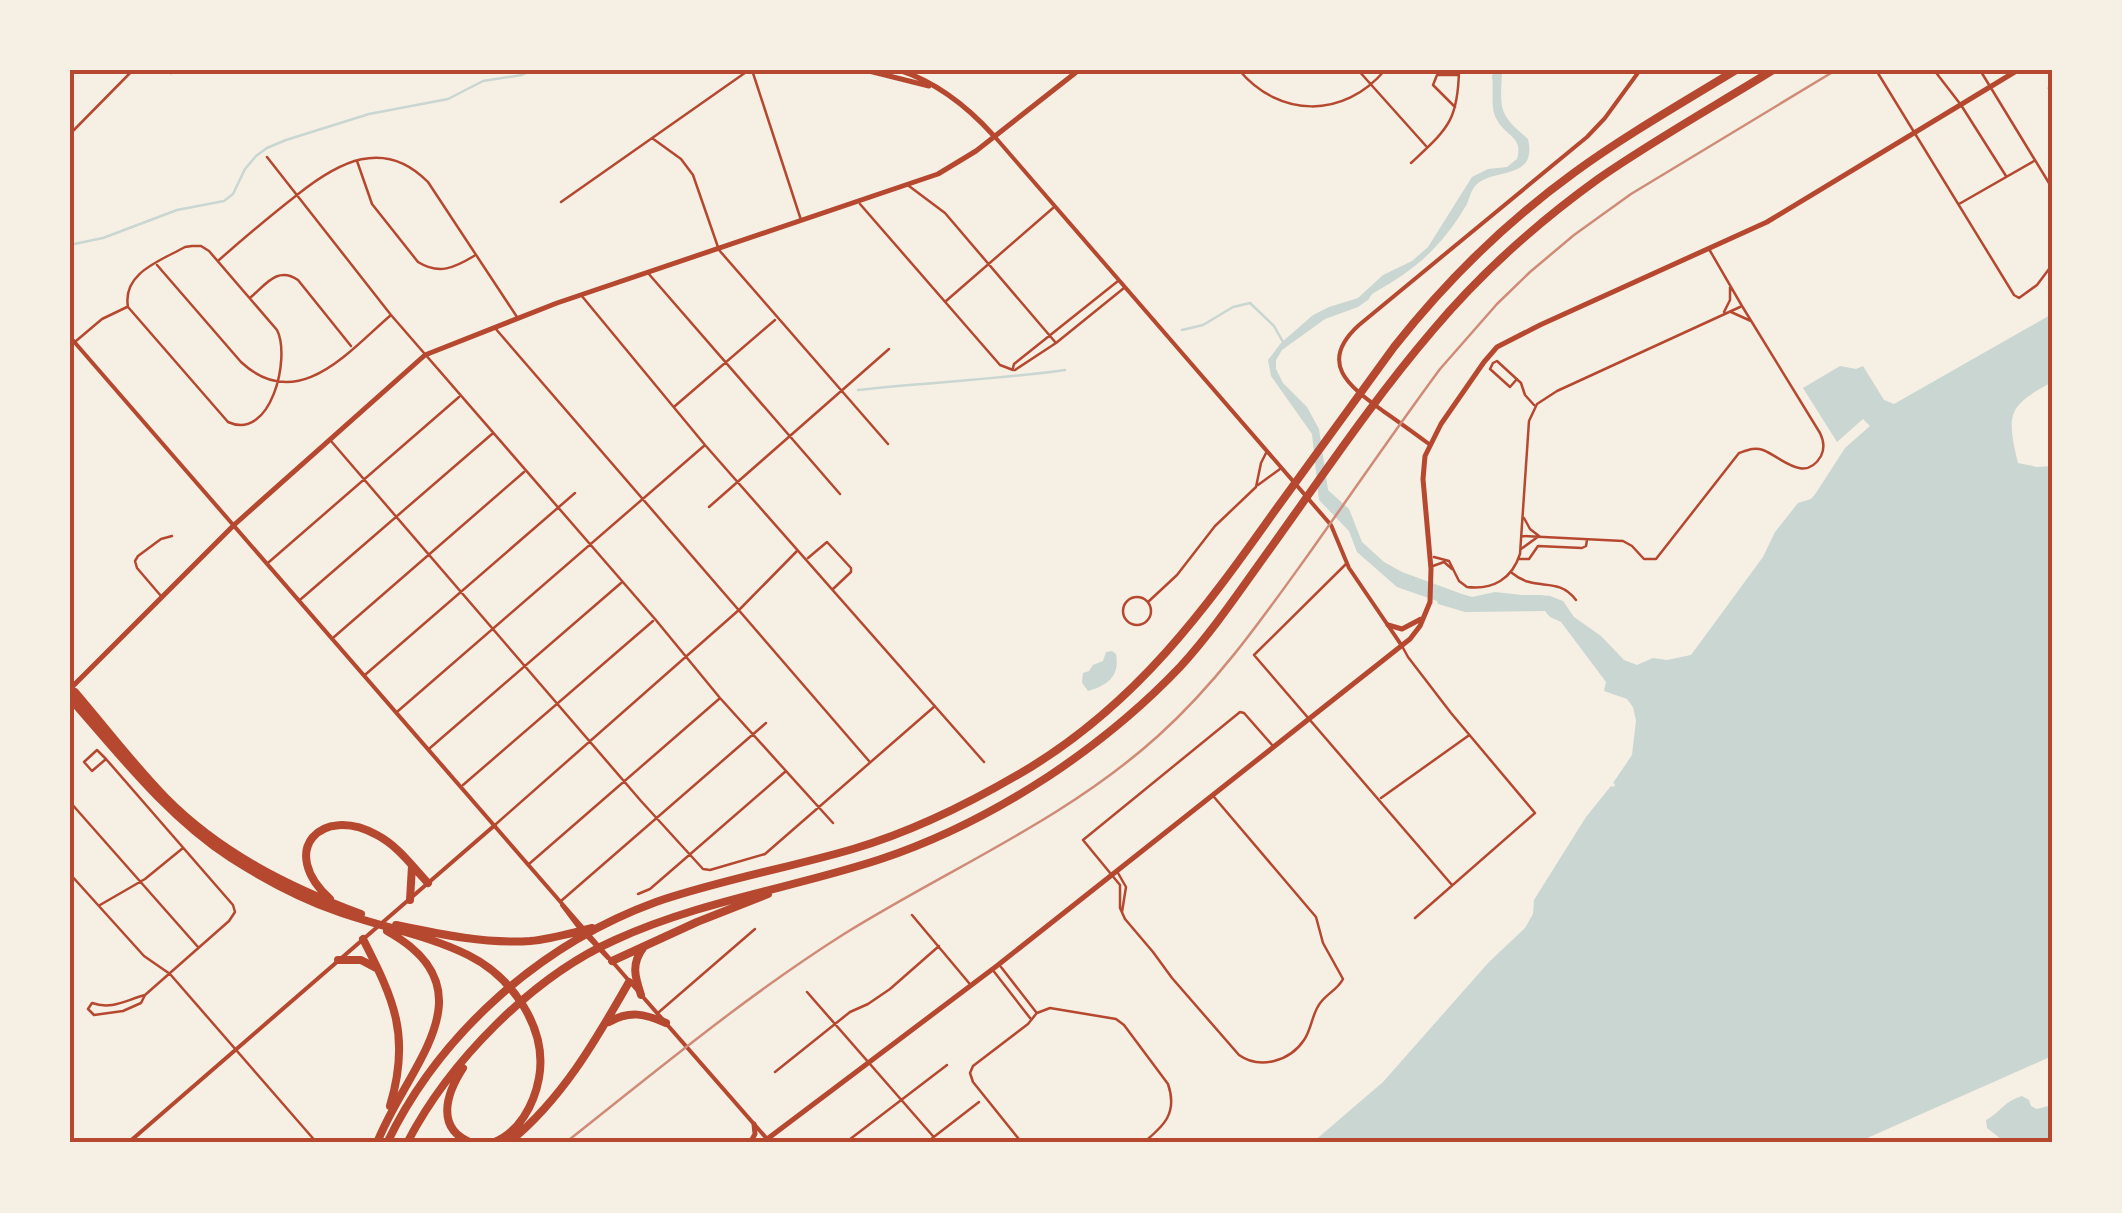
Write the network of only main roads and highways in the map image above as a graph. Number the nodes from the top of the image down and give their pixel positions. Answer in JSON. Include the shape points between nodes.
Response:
{"nodes":[{"id":1,"x":865,"y":70,"type":"edge"},
{"id":2,"x":899,"y":70,"type":"edge"},
{"id":3,"x":1079,"y":70,"type":"edge"},
{"id":4,"x":1736,"y":70,"type":"edge"},
{"id":5,"x":1773,"y":70,"type":"edge"},
{"id":6,"x":2018,"y":70,"type":"edge"},
{"id":7,"x":932,"y":86,"type":"junction"},
{"id":8,"x":994,"y":137,"type":"junction"},
{"id":9,"x":1424,"y":618,"type":"junction"},
{"id":10,"x":1388,"y":625,"type":"road end"},
{"id":11,"x":70,"y":693,"type":"edge"},
{"id":12,"x":412,"y":866,"type":"junction"},
{"id":13,"x":816,"y":877,"type":"junction"},
{"id":14,"x":428,"y":883,"type":"road end"},
{"id":15,"x":408,"y":901,"type":"road end"},
{"id":16,"x":338,"y":905,"type":"junction"},
{"id":17,"x":360,"y":919,"type":"junction"},
{"id":18,"x":396,"y":925,"type":"junction"},
{"id":19,"x":601,"y":926,"type":"junction"},
{"id":20,"x":364,"y":938,"type":"road end"},
{"id":21,"x":644,"y":946,"type":"junction"},
{"id":22,"x":338,"y":960,"type":"road end"},
{"id":23,"x":612,"y":961,"type":"road end"},
{"id":24,"x":377,"y":969,"type":"junction"},
{"id":25,"x":502,"y":976,"type":"junction"},
{"id":26,"x":630,"y":982,"type":"road end"},
{"id":27,"x":641,"y":995,"type":"road end"},
{"id":28,"x":532,"y":1017,"type":"junction"},
{"id":29,"x":666,"y":1023,"type":"road end"},
{"id":30,"x":606,"y":1024,"type":"junction"},
{"id":31,"x":476,"y":1046,"type":"junction"},
{"id":32,"x":386,"y":1122,"type":"junction"},
{"id":33,"x":754,"y":1124,"type":"road end"},
{"id":34,"x":767,"y":1142,"type":"edge"},
{"id":35,"x":377,"y":1143,"type":"edge"},
{"id":36,"x":387,"y":1143,"type":"edge"},
{"id":37,"x":407,"y":1143,"type":"edge"},
{"id":38,"x":472,"y":1143,"type":"edge"},
{"id":39,"x":492,"y":1143,"type":"edge"},
{"id":40,"x":508,"y":1143,"type":"edge"},
{"id":41,"x":750,"y":1143,"type":"edge"}],
"edges":[{"from":1,"to":7,"type":"main road"},
{"from":2,"to":7,"type":"main road"},
{"from":3,"to":8,"type":"main road"},
{"from":4,"to":19,"type":"highway","via":[[1595,158],[1462,268],[1355,400],[1211,600],[1151,670],[1088,726],[1033,766],[910,829],[656,902]]},
{"from":5,"to":13,"type":"highway","via":[[1624,162],[1480,277],[1380,397],[1221,617],[1126,719],[1018,796],[965,824]]},
{"from":6,"to":9,"type":"main road","via":[[1782,213],[1503,343],[1425,456],[1431,580]]},
{"from":7,"to":8,"type":"main road"},
{"from":8,"to":11,"type":"main road","via":[[956,164],[908,184],[426,354],[234,525]]},
{"from":9,"to":10,"type":"main road","via":[[1402,629]]},
{"from":9,"to":34,"type":"main road","via":[[1402,646]]},
{"from":11,"to":16,"type":"highway","via":[[196,825],[258,868]]},
{"from":11,"to":17,"type":"highway","via":[[159,798],[204,839],[268,880]]},
{"from":12,"to":14,"type":"highway"},
{"from":12,"to":15,"type":"highway"},
{"from":12,"to":16,"type":"highway","via":[[366,830],[321,830],[308,845],[306,867]]},
{"from":13,"to":21,"type":"highway"},
{"from":13,"to":31,"type":"highway","via":[[698,908],[614,940],[530,994]]},
{"from":16,"to":18,"type":"highway"},
{"from":17,"to":25,"type":"highway","via":[[459,951]]},
{"from":17,"to":32,"type":"highway","via":[[419,954],[439,1002],[436,1030]]},
{"from":18,"to":19,"type":"highway","via":[[514,942]]},
{"from":18,"to":25,"type":"highway","via":[[472,953]]},
{"from":19,"to":36,"type":"highway","via":[[484,1011],[424,1080]]},
{"from":20,"to":24,"type":"highway"},
{"from":21,"to":23,"type":"highway"},
{"from":21,"to":27,"type":"highway","via":[[634,965]]},
{"from":22,"to":24,"type":"highway"},
{"from":24,"to":32,"type":"highway","via":[[400,1037]]},
{"from":25,"to":28,"type":"highway"},
{"from":26,"to":30,"type":"highway"},
{"from":28,"to":39,"type":"highway","via":[[540,1055],[534,1095],[514,1130]]},
{"from":28,"to":40,"type":"highway","via":[[542,1042],[540,1088]]},
{"from":29,"to":30,"type":"highway","via":[[634,1013]]},
{"from":30,"to":40,"type":"highway","via":[[540,1116]]},
{"from":31,"to":37,"type":"highway"},
{"from":31,"to":38,"type":"highway","via":[[446,1107],[451,1127]]},
{"from":32,"to":35,"type":"highway"},
{"from":33,"to":41,"type":"main road"}]}
